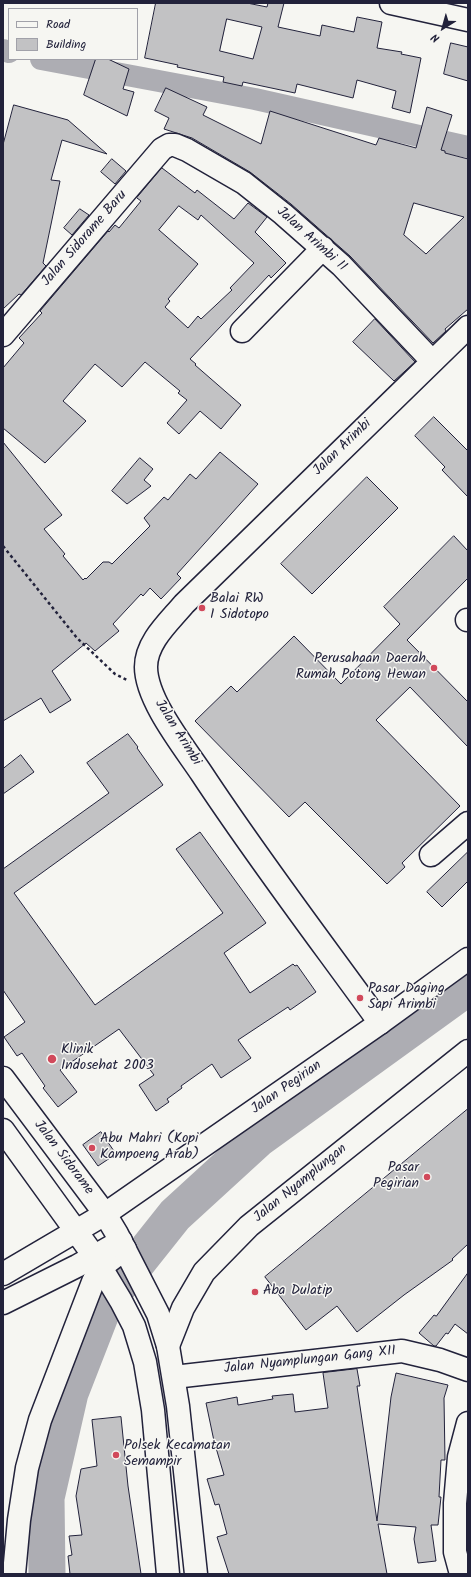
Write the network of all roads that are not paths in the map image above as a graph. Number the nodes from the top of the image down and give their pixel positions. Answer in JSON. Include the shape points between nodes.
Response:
{"nodes":[{"id":1,"x":391,"y":3,"type":"edge"},
{"id":2,"x":433,"y":8,"type":"edge"},
{"id":3,"x":468,"y":20,"type":"edge"},
{"id":4,"x":169,"y":144,"type":"joint"},
{"id":5,"x":323,"y":248,"type":"junction"},
{"id":6,"x":468,"y":327,"type":"edge"},
{"id":7,"x":242,"y":331,"type":"dead end"},
{"id":8,"x":3,"y":335,"type":"edge"},
{"id":9,"x":432,"y":361,"type":"junction"},
{"id":10,"x":468,"y":823,"type":"edge"},
{"id":11,"x":431,"y":855,"type":"dead end"},
{"id":12,"x":468,"y":959,"type":"edge"},
{"id":13,"x":380,"y":1023,"type":"junction"},
{"id":14,"x":468,"y":1051,"type":"edge"},
{"id":15,"x":3,"y":1078,"type":"edge"},
{"id":16,"x":3,"y":1130,"type":"edge"},
{"id":17,"x":105,"y":1214,"type":"junction"},
{"id":18,"x":77,"y":1231,"type":"junction"},
{"id":19,"x":125,"y":1249,"type":"junction"},
{"id":20,"x":100,"y":1268,"type":"junction"},
{"id":21,"x":3,"y":1274,"type":"edge"},
{"id":22,"x":3,"y":1303,"type":"edge"},
{"id":23,"x":168,"y":1346,"type":"junction"},
{"id":24,"x":468,"y":1370,"type":"edge"},
{"id":25,"x":174,"y":1377,"type":"junction"},
{"id":26,"x":468,"y":1423,"type":"edge"},
{"id":27,"x":14,"y":1574,"type":"edge"},
{"id":28,"x":168,"y":1574,"type":"edge"},
{"id":29,"x":196,"y":1574,"type":"edge"},
{"id":30,"x":461,"y":1574,"type":"edge"}],
"edges":[{"from":1,"to":2,"type":"main road"},
{"from":2,"to":3,"type":"main road"},
{"from":4,"to":5,"type":"main road","name":"Jalan Arimbi II","via":[[187,150],[244,183]]},
{"from":4,"to":8,"type":"main road","name":"Jalan Sidorame Baru","via":[[162,149]]},
{"from":5,"to":7,"type":"main road"},
{"from":5,"to":9,"type":"main road","name":"Jalan Arimbi II"},
{"from":6,"to":9,"type":"main road","name":"Jalan Arimbi"},
{"from":9,"to":13,"type":"main road","name":"Jalan Arimbi","via":[[184,604],[151,644],[146,667],[150,688],[164,717],[239,829]]},
{"from":10,"to":11,"type":"main road"},
{"from":12,"to":13,"type":"main road","name":"Jalan Pegirian"},
{"from":13,"to":17,"type":"main road","name":"Jalan Pegirian"},
{"from":14,"to":23,"type":"main road","name":"Jalan Nyamplungan","via":[[249,1226],[204,1272],[183,1308]]},
{"from":15,"to":17,"type":"main road","name":"Jalan Sidorame"},
{"from":16,"to":18,"type":"main road"},
{"from":17,"to":18,"type":"main road","name":"Jalan Pegirian"},
{"from":17,"to":19,"type":"main road","name":"Jalan Sidorame"},
{"from":18,"to":20,"type":"main road"},
{"from":18,"to":21,"type":"main road","name":"Jalan Pegirian"},
{"from":19,"to":20,"type":"main road"},
{"from":19,"to":23,"type":"main road","name":"Jalan Sidorame","via":[[158,1314]]},
{"from":20,"to":22,"type":"main road"},
{"from":20,"to":27,"type":"main road","via":[[40,1420],[27,1468]]},
{"from":20,"to":28,"type":"main road","via":[[134,1326],[145,1362],[153,1410]]},
{"from":23,"to":25,"type":"main road","name":"Jalan Sidorame"},
{"from":24,"to":25,"type":"main road","name":"Jalan Nyamplungan Gang XII","via":[[402,1351]]},
{"from":25,"to":29,"type":"main road","name":"Jalan Sidorame"},
{"from":26,"to":30,"type":"main road","via":[[459,1457],[455,1503],[455,1552]]}]}
